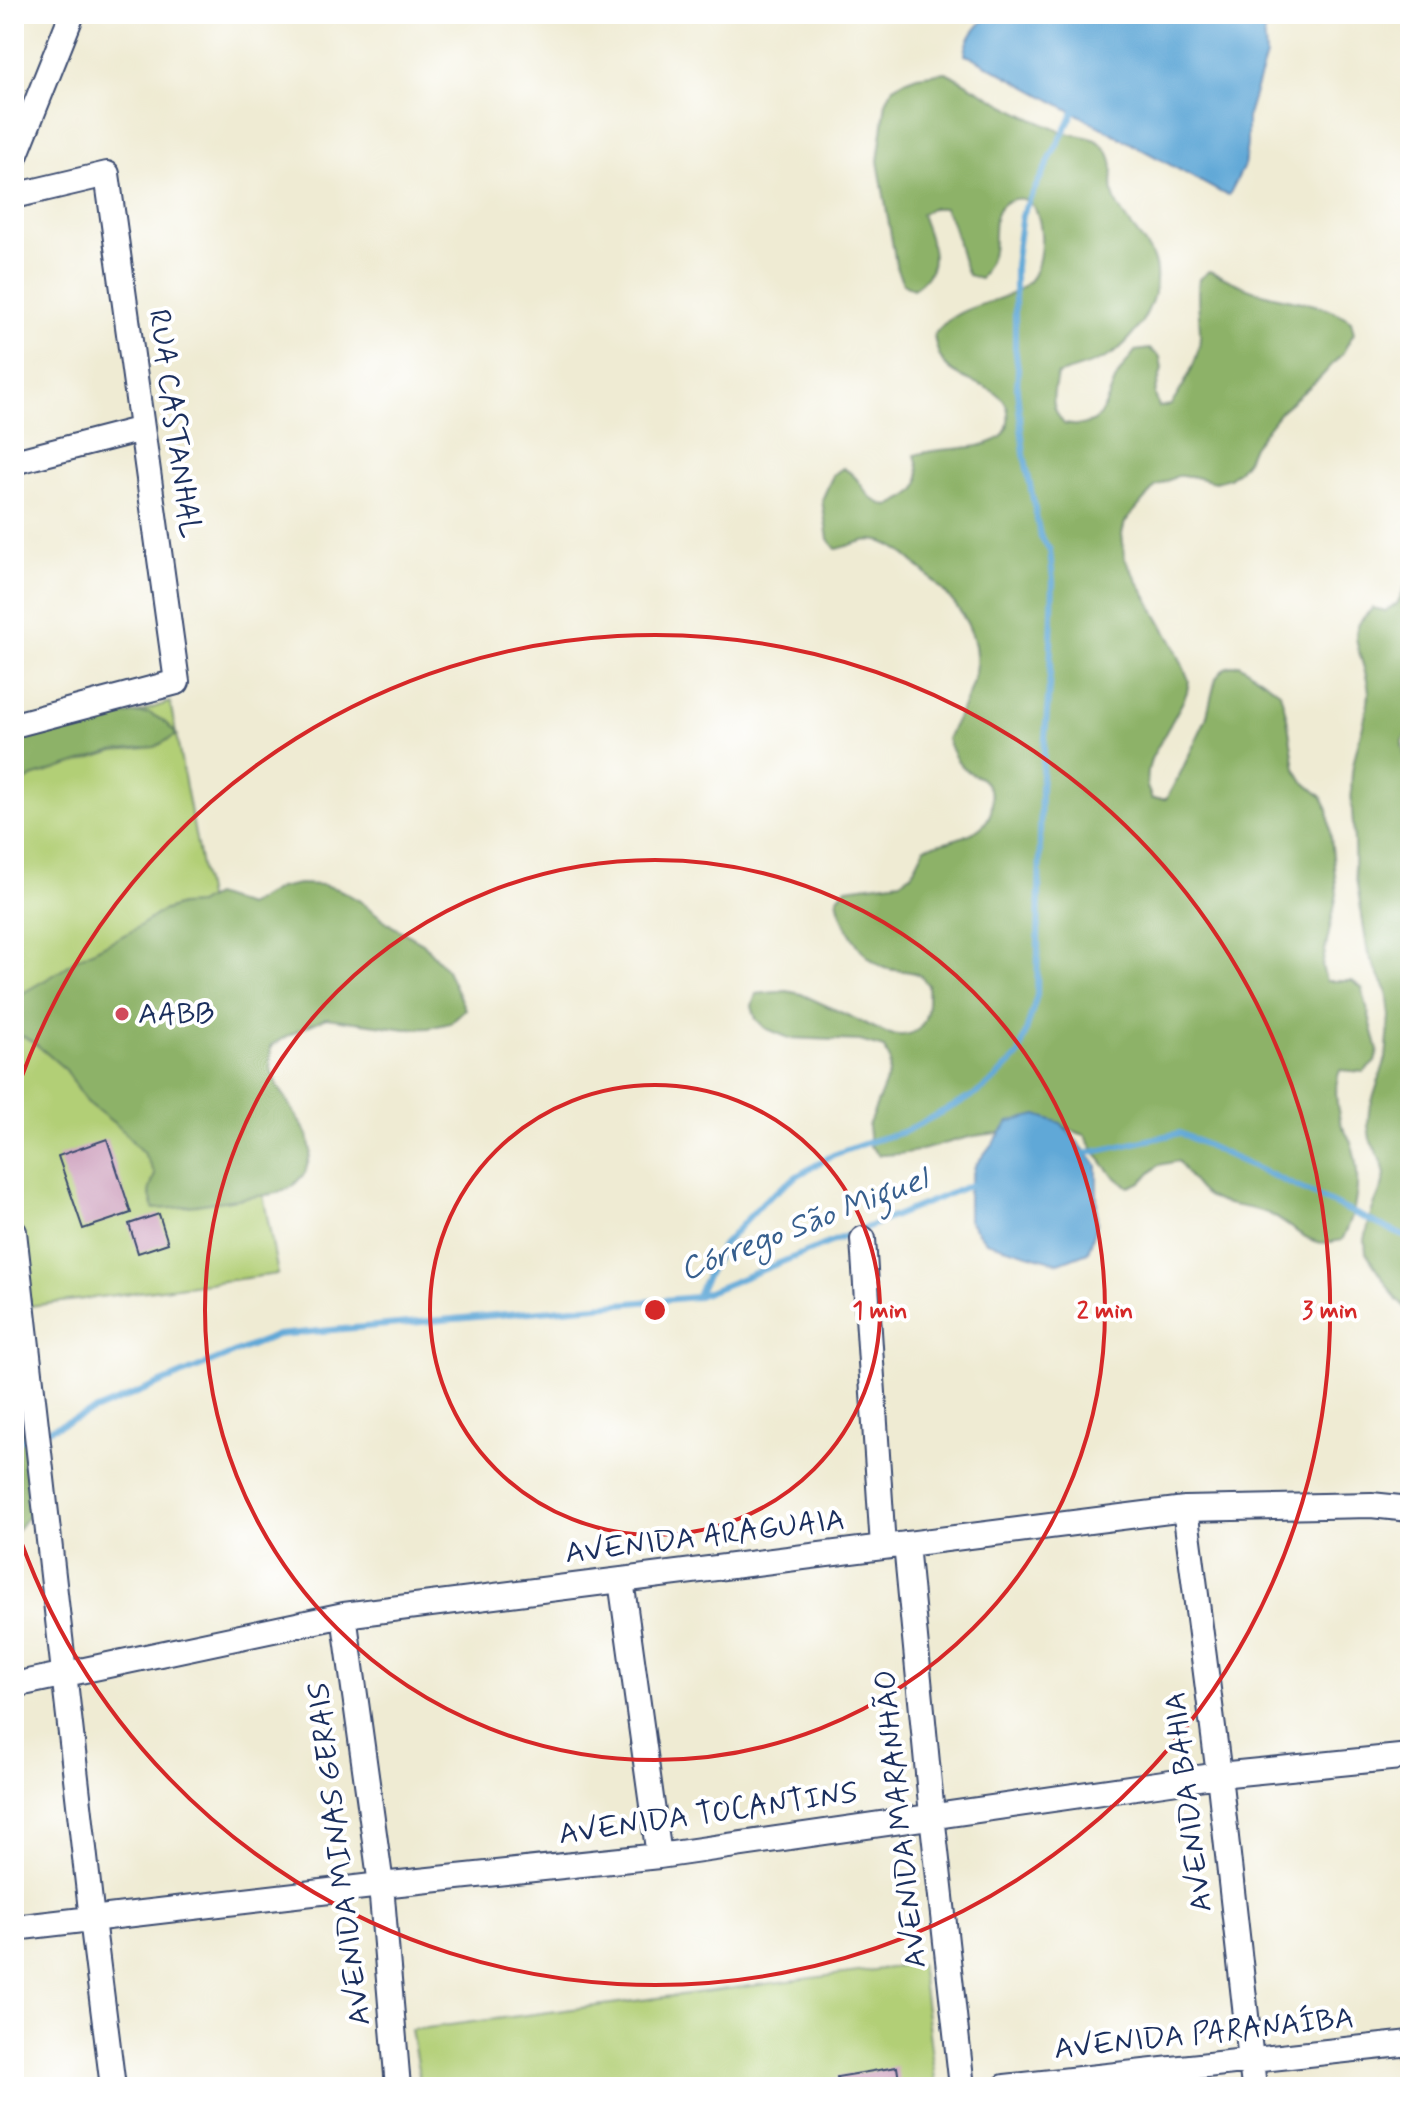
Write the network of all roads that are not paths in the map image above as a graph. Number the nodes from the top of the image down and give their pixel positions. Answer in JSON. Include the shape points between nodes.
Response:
{"nodes":[{"id":1,"x":72,"y":14,"type":"edge"},
{"id":2,"x":14,"y":159,"type":"edge"},
{"id":3,"x":14,"y":196,"type":"edge"},
{"id":4,"x":142,"y":429,"type":"junction"},
{"id":5,"x":14,"y":462,"type":"edge"},
{"id":6,"x":14,"y":725,"type":"edge"},
{"id":7,"x":14,"y":1232,"type":"edge"},
{"id":8,"x":863,"y":1239,"type":"dead end"},
{"id":9,"x":1185,"y":1509,"type":"junction"},
{"id":10,"x":1410,"y":1509,"type":"edge"},
{"id":11,"x":895,"y":1546,"type":"junction"},
{"id":12,"x":621,"y":1580,"type":"junction"},
{"id":13,"x":344,"y":1615,"type":"junction"},
{"id":14,"x":64,"y":1674,"type":"junction"},
{"id":15,"x":14,"y":1685,"type":"edge"},
{"id":16,"x":1410,"y":1756,"type":"edge"},
{"id":17,"x":1219,"y":1775,"type":"junction"},
{"id":18,"x":932,"y":1815,"type":"junction"},
{"id":19,"x":659,"y":1856,"type":"junction"},
{"id":20,"x":381,"y":1885,"type":"junction"},
{"id":21,"x":92,"y":1919,"type":"junction"},
{"id":22,"x":14,"y":1928,"type":"edge"},
{"id":23,"x":1410,"y":2043,"type":"edge"},
{"id":24,"x":1251,"y":2062,"type":"junction"},
{"id":25,"x":113,"y":2087,"type":"edge"},
{"id":26,"x":398,"y":2087,"type":"edge"},
{"id":27,"x":962,"y":2087,"type":"edge"},
{"id":28,"x":1005,"y":2087,"type":"edge"},
{"id":29,"x":1254,"y":2087,"type":"edge"}],
"edges":[{"from":1,"to":2,"type":"street"},
{"from":3,"to":4,"type":"street","name":"RUA CASTANHAL","via":[[107,174]]},
{"from":4,"to":5,"type":"street"},
{"from":4,"to":6,"type":"street","name":"RUA CASTANHAL","via":[[177,682]]},
{"from":7,"to":14,"type":"street"},
{"from":8,"to":11,"type":"street","name":"AVENIDA MARANHÃO"},
{"from":9,"to":10,"type":"street","name":"AVENIDA ARAGUAIA"},
{"from":9,"to":11,"type":"street","name":"AVENIDA ARAGUAIA"},
{"from":9,"to":17,"type":"street","name":"AVENIDA BAHIA"},
{"from":11,"to":12,"type":"street","name":"AVENIDA ARAGUAIA"},
{"from":11,"to":18,"type":"street","name":"AVENIDA MARANHÃO"},
{"from":12,"to":13,"type":"street","name":"AVENIDA ARAGUAIA"},
{"from":12,"to":19,"type":"street"},
{"from":13,"to":14,"type":"street","name":"AVENIDA ARAGUAIA"},
{"from":13,"to":20,"type":"street","name":"AVENIDA MINAS GERAIS"},
{"from":14,"to":15,"type":"street","name":"AVENIDA ARAGUAIA"},
{"from":14,"to":21,"type":"street"},
{"from":16,"to":17,"type":"street","name":"AVENIDA TOCANTINS"},
{"from":17,"to":18,"type":"street","name":"AVENIDA TOCANTINS"},
{"from":17,"to":24,"type":"street","name":"AVENIDA BAHIA"},
{"from":18,"to":19,"type":"street","name":"AVENIDA TOCANTINS"},
{"from":18,"to":27,"type":"street","name":"AVENIDA MARANHÃO"},
{"from":19,"to":20,"type":"street","name":"AVENIDA TOCANTINS"},
{"from":20,"to":21,"type":"street","name":"AVENIDA TOCANTINS"},
{"from":20,"to":26,"type":"street","name":"AVENIDA MINAS GERAIS"},
{"from":21,"to":22,"type":"street","name":"AVENIDA TOCANTINS"},
{"from":21,"to":25,"type":"street"},
{"from":23,"to":24,"type":"street","name":"AVENIDA PARANAÍBA"},
{"from":24,"to":28,"type":"street","name":"AVENIDA PARANAÍBA"},
{"from":24,"to":29,"type":"street","name":"AVENIDA BAHIA"}]}
